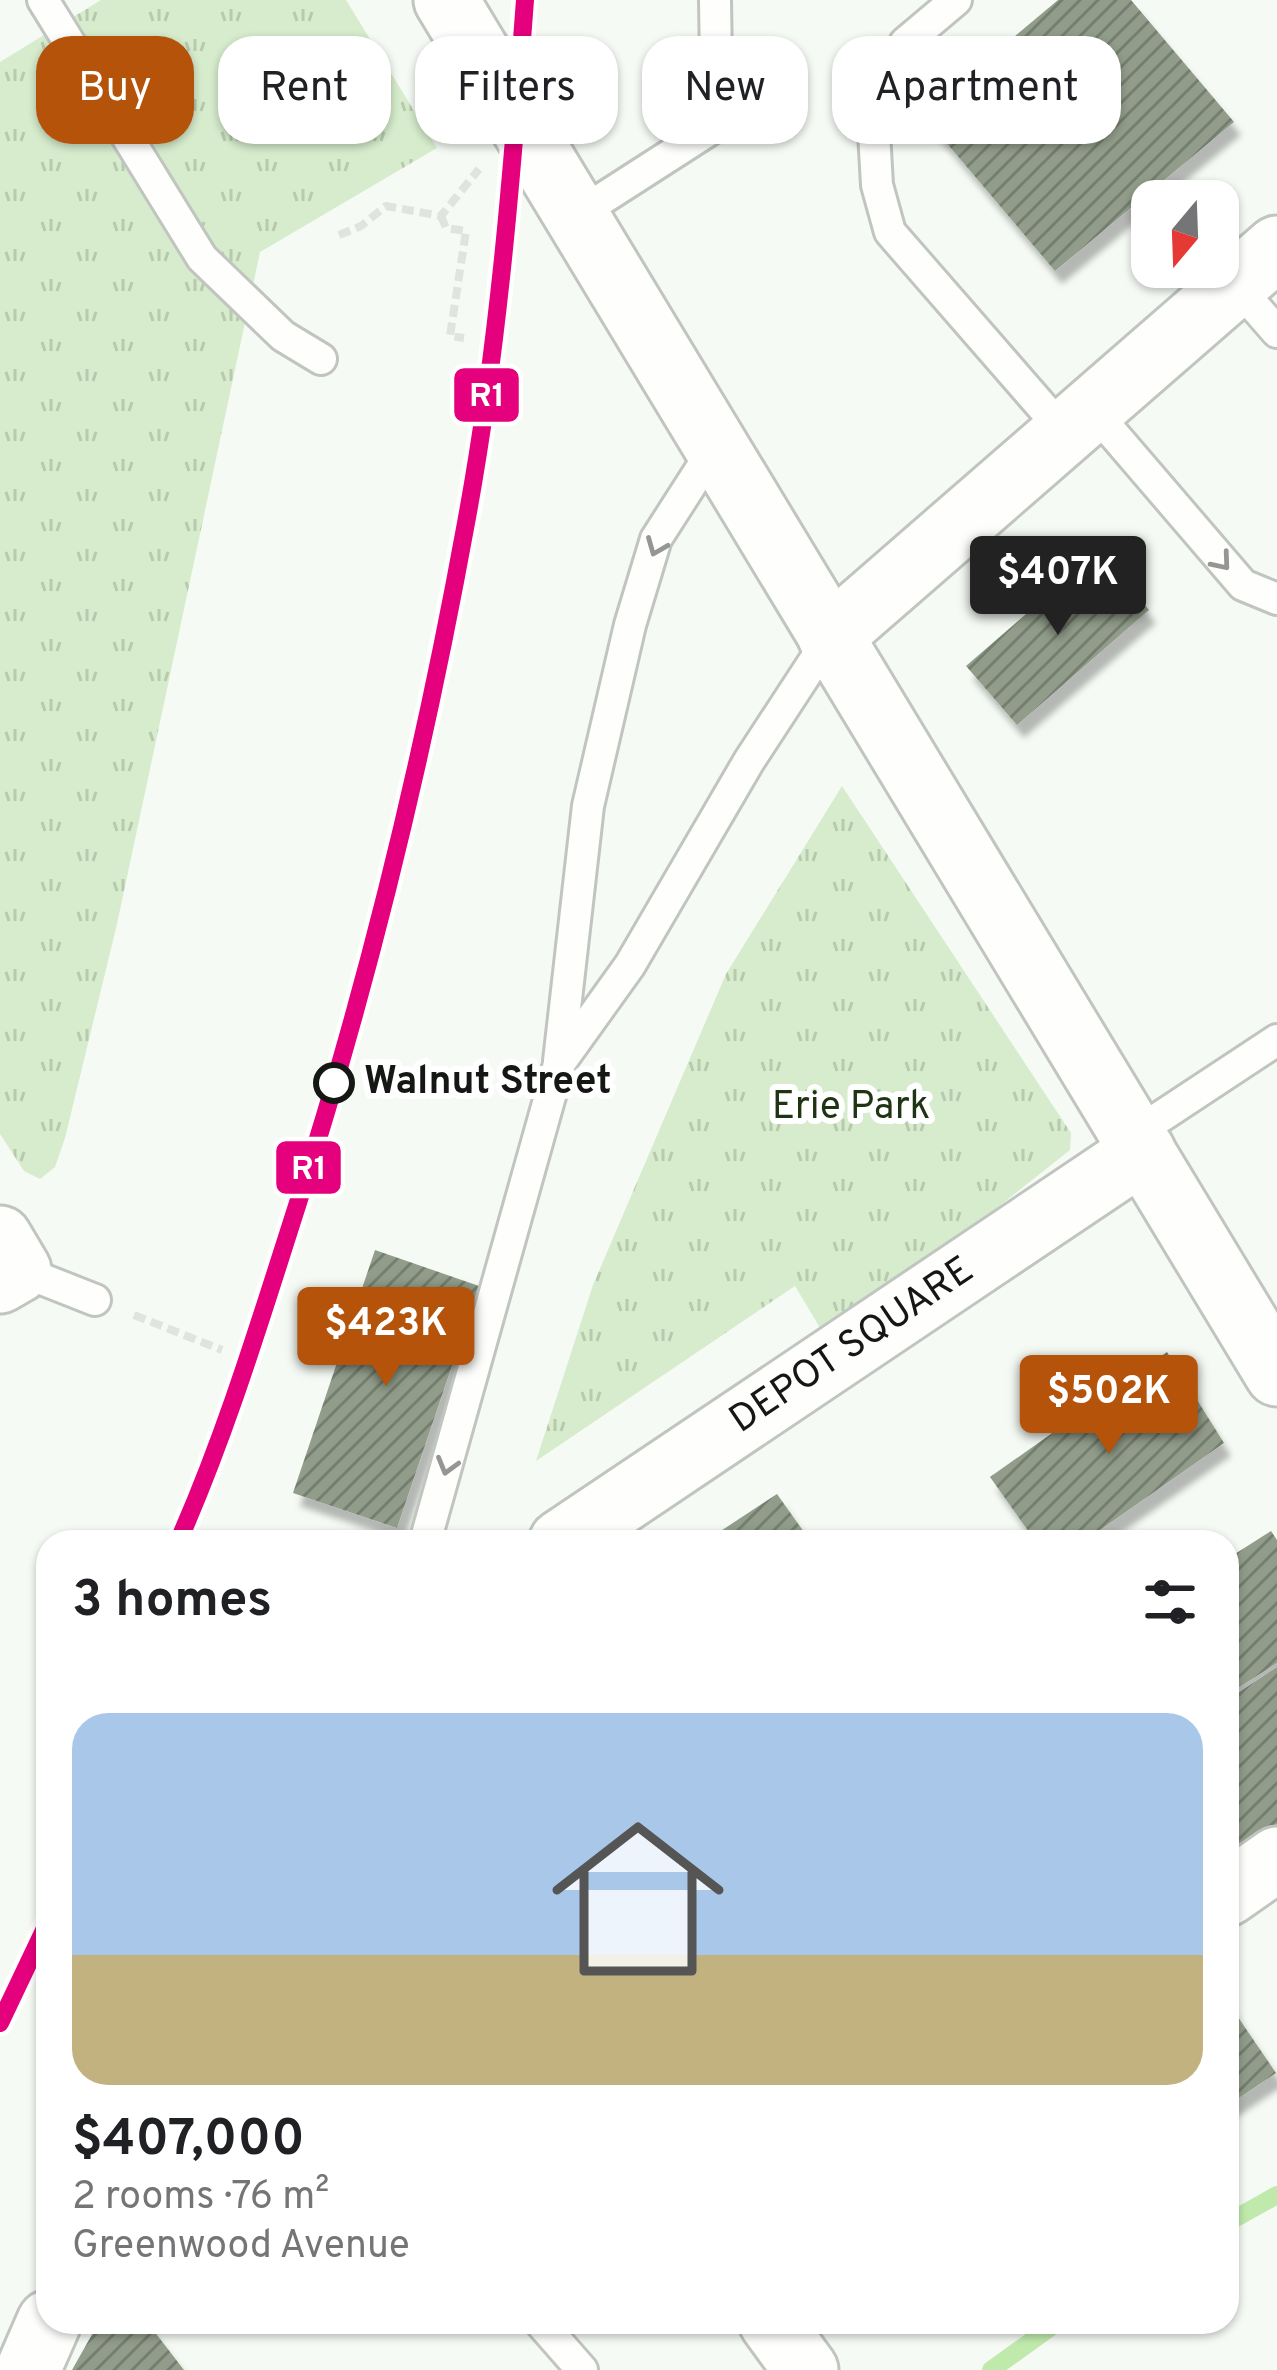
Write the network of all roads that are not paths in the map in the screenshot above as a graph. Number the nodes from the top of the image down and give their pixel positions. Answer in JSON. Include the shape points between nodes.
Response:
{"nodes":[{"id":1,"x":43,"y":0,"type":"edge"},
{"id":2,"x":446,"y":0,"type":"edge"},
{"id":3,"x":715,"y":0,"type":"edge"},
{"id":4,"x":956,"y":0,"type":"edge"},
{"id":5,"x":577,"y":215,"type":"junction"},
{"id":6,"x":1256,"y":266,"type":"edge"},
{"id":7,"x":1277,"y":332,"type":"edge"},
{"id":8,"x":322,"y":358,"type":"dead end"},
{"id":9,"x":1078,"y":421,"type":"junction"},
{"id":10,"x":715,"y":447,"type":"junction"},
{"id":11,"x":1277,"y":599,"type":"edge"},
{"id":12,"x":830,"y":637,"type":"junction"},
{"id":13,"x":1277,"y":1040,"type":"edge"},
{"id":14,"x":559,"y":1064,"type":"junction"},
{"id":15,"x":1138,"y":1143,"type":"junction"},
{"id":16,"x":6,"y":1263,"type":"edge"},
{"id":17,"x":95,"y":1300,"type":"road end"},
{"id":18,"x":1277,"y":1374,"type":"edge"},
{"id":19,"x":428,"y":1530,"type":"edge"},
{"id":20,"x":578,"y":1530,"type":"edge"},
{"id":21,"x":1277,"y":1859,"type":"edge"},
{"id":22,"x":1239,"y":1886,"type":"edge"},
{"id":23,"x":44,"y":2334,"type":"edge"},
{"id":24,"x":550,"y":2334,"type":"edge"},
{"id":25,"x":780,"y":2334,"type":"edge"},
{"id":26,"x":28,"y":2370,"type":"edge"},
{"id":27,"x":582,"y":2370,"type":"edge"},
{"id":28,"x":806,"y":2370,"type":"edge"}],
"edges":[{"from":1,"to":8,"type":"lane","via":[[202,258],[283,337]]},
{"from":2,"to":5,"type":"street"},
{"from":3,"to":5,"type":"lane","via":[[717,125]]},
{"from":4,"to":9,"type":"lane","via":[[905,43],[874,132],[890,232]]},
{"from":5,"to":10,"type":"street"},
{"from":6,"to":7,"type":"lane"},
{"from":6,"to":9,"type":"street"},
{"from":9,"to":11,"type":"lane","one_way":true,"via":[[1243,585]]},
{"from":9,"to":12,"type":"street"},
{"from":10,"to":12,"type":"street"},
{"from":10,"to":14,"type":"lane","one_way":true,"via":[[656,539],[630,625],[588,806]]},
{"from":12,"to":14,"type":"lane","via":[[630,965]]},
{"from":12,"to":15,"type":"street"},
{"from":13,"to":15,"type":"lane"},
{"from":14,"to":19,"type":"lane","one_way":true},
{"from":15,"to":18,"type":"street"},
{"from":15,"to":20,"type":"street","name":"DEPOT SQUARE"},
{"from":16,"to":17,"type":"lane"},
{"from":21,"to":22,"type":"street"},
{"from":23,"to":26,"type":"street"},
{"from":24,"to":27,"type":"lane"},
{"from":25,"to":28,"type":"street"}]}
